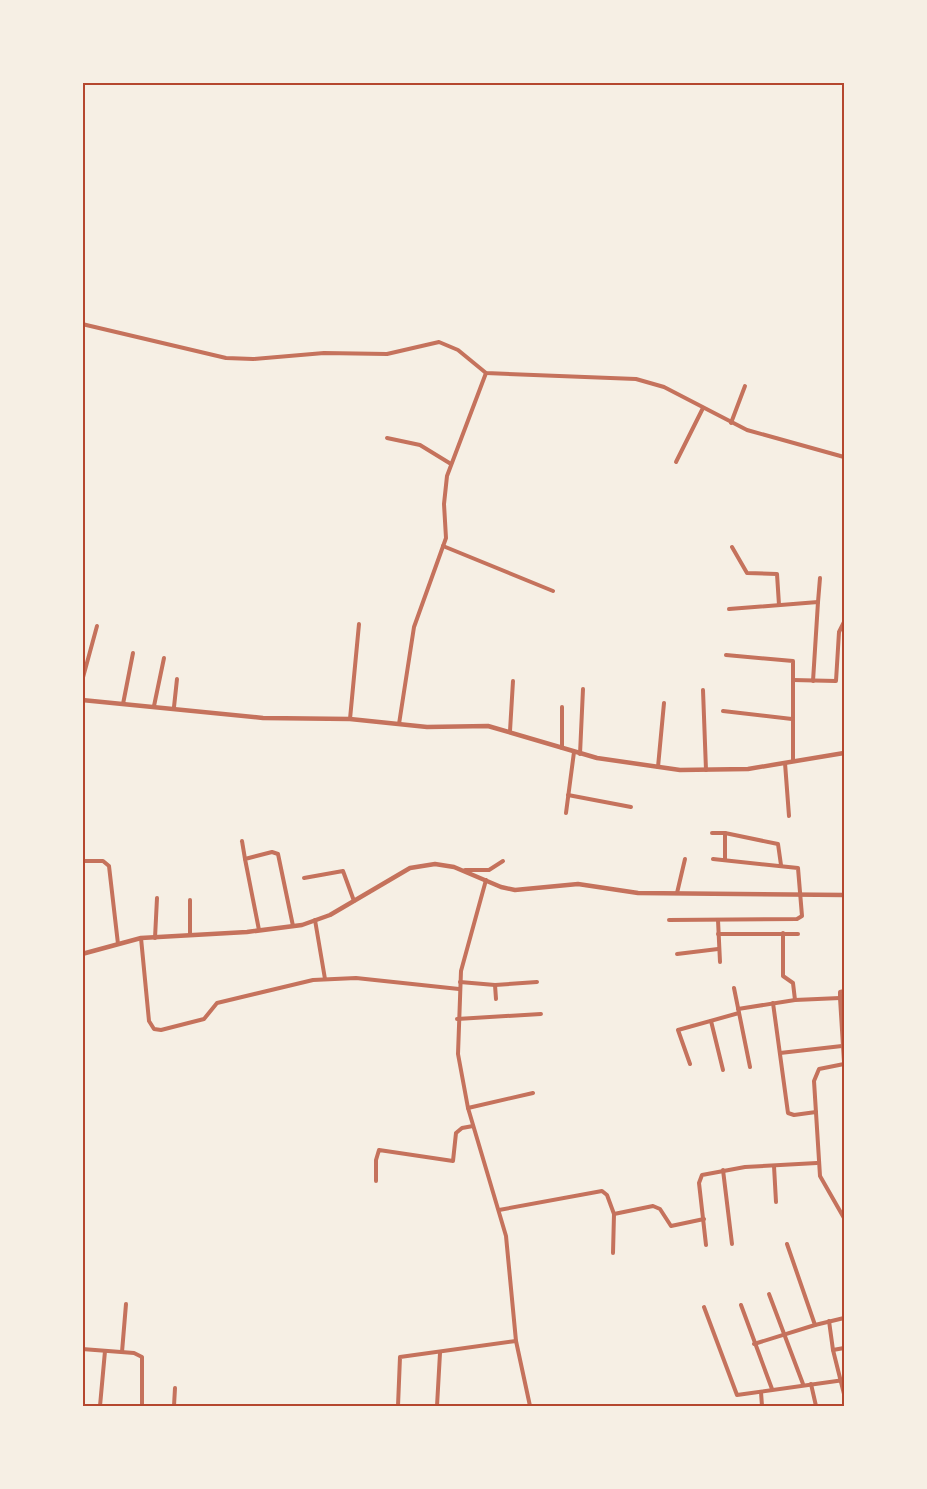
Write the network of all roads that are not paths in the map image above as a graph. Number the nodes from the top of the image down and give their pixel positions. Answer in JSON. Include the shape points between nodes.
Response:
{"nodes":[{"id":1,"x":82,"y":324,"type":"edge"},
{"id":2,"x":486,"y":373,"type":"junction"},
{"id":3,"x":745,"y":386,"type":"dead end"},
{"id":4,"x":703,"y":408,"type":"junction"},
{"id":5,"x":731,"y":423,"type":"junction"},
{"id":6,"x":387,"y":438,"type":"dead end"},
{"id":7,"x":844,"y":457,"type":"edge"},
{"id":8,"x":676,"y":462,"type":"dead end"},
{"id":9,"x":451,"y":464,"type":"junction"},
{"id":10,"x":443,"y":546,"type":"junction"},
{"id":11,"x":732,"y":547,"type":"dead end"},
{"id":12,"x":820,"y":578,"type":"dead end"},
{"id":13,"x":554,"y":591,"type":"dead end"},
{"id":14,"x":818,"y":602,"type":"junction"},
{"id":15,"x":779,"y":604,"type":"junction"},
{"id":16,"x":729,"y":609,"type":"dead end"},
{"id":17,"x":844,"y":622,"type":"edge"},
{"id":18,"x":359,"y":624,"type":"dead end"},
{"id":19,"x":97,"y":626,"type":"dead end"},
{"id":20,"x":133,"y":653,"type":"dead end"},
{"id":21,"x":726,"y":656,"type":"dead end"},
{"id":22,"x":164,"y":658,"type":"dead end"},
{"id":23,"x":177,"y":679,"type":"dead end"},
{"id":24,"x":793,"y":680,"type":"junction"},
{"id":25,"x":82,"y":681,"type":"edge"},
{"id":26,"x":513,"y":681,"type":"dead end"},
{"id":27,"x":813,"y":681,"type":"junction"},
{"id":28,"x":583,"y":689,"type":"dead end"},
{"id":29,"x":703,"y":690,"type":"dead end"},
{"id":30,"x":82,"y":700,"type":"edge"},
{"id":31,"x":664,"y":703,"type":"dead end"},
{"id":32,"x":123,"y":704,"type":"junction"},
{"id":33,"x":154,"y":706,"type":"junction"},
{"id":34,"x":174,"y":707,"type":"junction"},
{"id":35,"x":562,"y":707,"type":"dead end"},
{"id":36,"x":723,"y":711,"type":"dead end"},
{"id":37,"x":350,"y":719,"type":"junction"},
{"id":38,"x":792,"y":720,"type":"junction"},
{"id":39,"x":399,"y":725,"type":"junction"},
{"id":40,"x":510,"y":731,"type":"junction"},
{"id":41,"x":562,"y":749,"type":"junction"},
{"id":42,"x":574,"y":752,"type":"junction"},
{"id":43,"x":844,"y":753,"type":"edge"},
{"id":44,"x":580,"y":754,"type":"junction"},
{"id":45,"x":793,"y":760,"type":"junction"},
{"id":46,"x":784,"y":762,"type":"junction"},
{"id":47,"x":658,"y":768,"type":"junction"},
{"id":48,"x":706,"y":771,"type":"junction"},
{"id":49,"x":568,"y":795,"type":"junction"},
{"id":50,"x":632,"y":807,"type":"dead end"},
{"id":51,"x":566,"y":813,"type":"dead end"},
{"id":52,"x":789,"y":816,"type":"dead end"},
{"id":53,"x":712,"y":832,"type":"dead end"},
{"id":54,"x":725,"y":833,"type":"junction"},
{"id":55,"x":242,"y":842,"type":"dead end"},
{"id":56,"x":245,"y":859,"type":"junction"},
{"id":57,"x":685,"y":859,"type":"dead end"},
{"id":58,"x":713,"y":859,"type":"dead end"},
{"id":59,"x":725,"y":860,"type":"junction"},
{"id":60,"x":82,"y":861,"type":"edge"},
{"id":61,"x":503,"y":861,"type":"dead end"},
{"id":62,"x":781,"y":866,"type":"junction"},
{"id":63,"x":461,"y":870,"type":"junction"},
{"id":64,"x":304,"y":878,"type":"dead end"},
{"id":65,"x":486,"y":880,"type":"junction"},
{"id":66,"x":677,"y":892,"type":"junction"},
{"id":67,"x":801,"y":894,"type":"junction"},
{"id":68,"x":844,"y":895,"type":"edge"},
{"id":69,"x":157,"y":898,"type":"dead end"},
{"id":70,"x":190,"y":900,"type":"dead end"},
{"id":71,"x":354,"y":902,"type":"junction"},
{"id":72,"x":315,"y":920,"type":"junction"},
{"id":73,"x":669,"y":920,"type":"dead end"},
{"id":74,"x":718,"y":920,"type":"junction"},
{"id":75,"x":292,"y":926,"type":"junction"},
{"id":76,"x":258,"y":930,"type":"junction"},
{"id":77,"x":783,"y":933,"type":"junction"},
{"id":78,"x":798,"y":933,"type":"dead end"},
{"id":79,"x":718,"y":934,"type":"junction"},
{"id":80,"x":190,"y":937,"type":"junction"},
{"id":81,"x":141,"y":938,"type":"junction"},
{"id":82,"x":155,"y":938,"type":"junction"},
{"id":83,"x":117,"y":944,"type":"junction"},
{"id":84,"x":718,"y":949,"type":"junction"},
{"id":85,"x":82,"y":954,"type":"edge"},
{"id":86,"x":677,"y":954,"type":"dead end"},
{"id":87,"x":720,"y":962,"type":"dead end"},
{"id":88,"x":325,"y":979,"type":"junction"},
{"id":89,"x":460,"y":982,"type":"junction"},
{"id":90,"x":537,"y":982,"type":"dead end"},
{"id":91,"x":495,"y":985,"type":"junction"},
{"id":92,"x":734,"y":988,"type":"dead end"},
{"id":93,"x":459,"y":989,"type":"junction"},
{"id":94,"x":844,"y":991,"type":"edge"},
{"id":95,"x":840,"y":998,"type":"junction"},
{"id":96,"x":496,"y":999,"type":"dead end"},
{"id":97,"x":795,"y":1000,"type":"junction"},
{"id":98,"x":773,"y":1003,"type":"junction"},
{"id":99,"x":739,"y":1011,"type":"junction"},
{"id":100,"x":541,"y":1014,"type":"dead end"},
{"id":101,"x":457,"y":1019,"type":"junction"},
{"id":102,"x":711,"y":1021,"type":"junction"},
{"id":103,"x":842,"y":1025,"type":"edge"},
{"id":104,"x":842,"y":1046,"type":"junction"},
{"id":105,"x":780,"y":1053,"type":"junction"},
{"id":106,"x":844,"y":1063,"type":"edge"},
{"id":107,"x":690,"y":1064,"type":"dead end"},
{"id":108,"x":750,"y":1067,"type":"dead end"},
{"id":109,"x":723,"y":1070,"type":"dead end"},
{"id":110,"x":533,"y":1093,"type":"dead end"},
{"id":111,"x":468,"y":1108,"type":"junction"},
{"id":112,"x":816,"y":1112,"type":"junction"},
{"id":113,"x":473,"y":1126,"type":"junction"},
{"id":114,"x":817,"y":1163,"type":"junction"},
{"id":115,"x":774,"y":1166,"type":"junction"},
{"id":116,"x":723,"y":1170,"type":"junction"},
{"id":117,"x":376,"y":1181,"type":"dead end"},
{"id":118,"x":776,"y":1202,"type":"dead end"},
{"id":119,"x":499,"y":1210,"type":"junction"},
{"id":120,"x":614,"y":1214,"type":"junction"},
{"id":121,"x":844,"y":1218,"type":"edge"},
{"id":122,"x":704,"y":1219,"type":"junction"},
{"id":123,"x":732,"y":1244,"type":"dead end"},
{"id":124,"x":787,"y":1244,"type":"dead end"},
{"id":125,"x":706,"y":1245,"type":"dead end"},
{"id":126,"x":613,"y":1253,"type":"dead end"},
{"id":127,"x":769,"y":1294,"type":"dead end"},
{"id":128,"x":126,"y":1304,"type":"dead end"},
{"id":129,"x":741,"y":1305,"type":"dead end"},
{"id":130,"x":704,"y":1307,"type":"dead end"},
{"id":131,"x":844,"y":1318,"type":"edge"},
{"id":132,"x":829,"y":1321,"type":"junction"},
{"id":133,"x":815,"y":1324,"type":"junction"},
{"id":134,"x":785,"y":1332,"type":"junction"},
{"id":135,"x":516,"y":1341,"type":"junction"},
{"id":136,"x":754,"y":1344,"type":"junction"},
{"id":137,"x":844,"y":1348,"type":"edge"},
{"id":138,"x":82,"y":1349,"type":"edge"},
{"id":139,"x":833,"y":1350,"type":"junction"},
{"id":140,"x":105,"y":1351,"type":"junction"},
{"id":141,"x":122,"y":1352,"type":"junction"},
{"id":142,"x":440,"y":1353,"type":"junction"},
{"id":143,"x":843,"y":1380,"type":"edge"},
{"id":144,"x":803,"y":1384,"type":"junction"},
{"id":145,"x":811,"y":1384,"type":"junction"},
{"id":146,"x":175,"y":1388,"type":"dead end"},
{"id":147,"x":772,"y":1389,"type":"junction"},
{"id":148,"x":761,"y":1392,"type":"junction"},
{"id":149,"x":844,"y":1394,"type":"edge"},
{"id":150,"x":100,"y":1407,"type":"edge"},
{"id":151,"x":142,"y":1407,"type":"edge"},
{"id":152,"x":174,"y":1407,"type":"edge"},
{"id":153,"x":398,"y":1407,"type":"edge"},
{"id":154,"x":437,"y":1407,"type":"edge"},
{"id":155,"x":530,"y":1407,"type":"edge"},
{"id":156,"x":762,"y":1407,"type":"edge"},
{"id":157,"x":816,"y":1407,"type":"edge"}],
"edges":[{"from":1,"to":2,"type":"street","via":[[205,355],[238,359],[324,353],[387,354],[439,342],[459,350]]},
{"from":2,"to":4,"type":"street","via":[[645,380]]},
{"from":2,"to":9,"type":"street"},
{"from":3,"to":5,"type":"street"},
{"from":4,"to":5,"type":"street"},
{"from":4,"to":8,"type":"street"},
{"from":5,"to":7,"type":"street"},
{"from":6,"to":9,"type":"street","via":[[420,445]]},
{"from":9,"to":10,"type":"street","via":[[444,491]]},
{"from":10,"to":13,"type":"street"},
{"from":10,"to":39,"type":"street","via":[[414,627]]},
{"from":11,"to":15,"type":"street","via":[[747,573],[777,574]]},
{"from":12,"to":14,"type":"street"},
{"from":14,"to":15,"type":"street"},
{"from":14,"to":27,"type":"street"},
{"from":15,"to":16,"type":"street"},
{"from":17,"to":27,"type":"street","via":[[839,632],[836,681]]},
{"from":18,"to":37,"type":"street"},
{"from":19,"to":25,"type":"street"},
{"from":20,"to":32,"type":"street"},
{"from":21,"to":24,"type":"street","via":[[792,660]]},
{"from":22,"to":33,"type":"street"},
{"from":23,"to":34,"type":"street"},
{"from":24,"to":27,"type":"street"},
{"from":24,"to":38,"type":"street"},
{"from":26,"to":40,"type":"street"},
{"from":28,"to":44,"type":"street"},
{"from":29,"to":48,"type":"street"},
{"from":30,"to":32,"type":"street"},
{"from":31,"to":47,"type":"street"},
{"from":32,"to":33,"type":"street"},
{"from":33,"to":34,"type":"street"},
{"from":34,"to":37,"type":"street","via":[[263,718]]},
{"from":35,"to":41,"type":"street"},
{"from":36,"to":38,"type":"street"},
{"from":37,"to":39,"type":"street"},
{"from":38,"to":45,"type":"street"},
{"from":39,"to":40,"type":"street","via":[[478,726]]},
{"from":40,"to":41,"type":"street"},
{"from":41,"to":42,"type":"street"},
{"from":42,"to":44,"type":"street"},
{"from":42,"to":49,"type":"street"},
{"from":43,"to":45,"type":"street"},
{"from":44,"to":47,"type":"street"},
{"from":45,"to":46,"type":"street"},
{"from":46,"to":48,"type":"street"},
{"from":46,"to":52,"type":"street"},
{"from":47,"to":48,"type":"street"},
{"from":49,"to":50,"type":"street"},
{"from":49,"to":51,"type":"street"},
{"from":53,"to":54,"type":"street"},
{"from":54,"to":59,"type":"street"},
{"from":54,"to":62,"type":"street","via":[[778,844]]},
{"from":55,"to":56,"type":"street"},
{"from":56,"to":75,"type":"street","via":[[278,854]]},
{"from":56,"to":76,"type":"street"},
{"from":57,"to":66,"type":"street"},
{"from":58,"to":59,"type":"street"},
{"from":59,"to":62,"type":"street"},
{"from":60,"to":83,"type":"street","via":[[103,861],[109,866]]},
{"from":61,"to":63,"type":"street","via":[[489,870]]},
{"from":62,"to":67,"type":"street","via":[[798,868]]},
{"from":63,"to":65,"type":"street"},
{"from":63,"to":71,"type":"street","via":[[435,864],[410,868]]},
{"from":64,"to":71,"type":"street","via":[[343,871]]},
{"from":65,"to":66,"type":"street","via":[[515,890],[578,884],[638,893]]},
{"from":65,"to":89,"type":"street","via":[[464,953]]},
{"from":66,"to":67,"type":"street"},
{"from":67,"to":68,"type":"street"},
{"from":67,"to":74,"type":"street","via":[[801,918]]},
{"from":69,"to":82,"type":"street"},
{"from":70,"to":80,"type":"street"},
{"from":71,"to":72,"type":"street"},
{"from":72,"to":75,"type":"street"},
{"from":72,"to":88,"type":"street"},
{"from":73,"to":74,"type":"street"},
{"from":74,"to":79,"type":"street"},
{"from":75,"to":76,"type":"street"},
{"from":76,"to":80,"type":"street"},
{"from":77,"to":78,"type":"street"},
{"from":77,"to":79,"type":"street"},
{"from":77,"to":97,"type":"street","via":[[783,976],[793,983]]},
{"from":79,"to":84,"type":"street"},
{"from":80,"to":82,"type":"street"},
{"from":81,"to":82,"type":"street"},
{"from":81,"to":83,"type":"street"},
{"from":81,"to":88,"type":"street","via":[[148,1021],[154,1029],[204,1019],[217,1003]]},
{"from":83,"to":85,"type":"street"},
{"from":84,"to":86,"type":"street"},
{"from":84,"to":87,"type":"street"},
{"from":88,"to":93,"type":"street","via":[[356,978]]},
{"from":89,"to":91,"type":"street"},
{"from":89,"to":93,"type":"street"},
{"from":90,"to":91,"type":"street"},
{"from":91,"to":96,"type":"street"},
{"from":92,"to":99,"type":"street"},
{"from":93,"to":101,"type":"street"},
{"from":94,"to":95,"type":"street"},
{"from":95,"to":97,"type":"street"},
{"from":95,"to":103,"type":"street"},
{"from":97,"to":98,"type":"street"},
{"from":98,"to":99,"type":"street"},
{"from":98,"to":105,"type":"street"},
{"from":99,"to":102,"type":"street"},
{"from":99,"to":108,"type":"street"},
{"from":100,"to":101,"type":"street"},
{"from":101,"to":111,"type":"street","via":[[458,1054]]},
{"from":102,"to":107,"type":"street","via":[[678,1030]]},
{"from":102,"to":109,"type":"street"},
{"from":103,"to":104,"type":"street"},
{"from":104,"to":105,"type":"street"},
{"from":104,"to":106,"type":"street"},
{"from":105,"to":112,"type":"street","via":[[788,1113]]},
{"from":106,"to":112,"type":"street","via":[[816,1072]]},
{"from":110,"to":111,"type":"street"},
{"from":111,"to":113,"type":"street"},
{"from":112,"to":114,"type":"street"},
{"from":113,"to":117,"type":"street","via":[[456,1133],[453,1161],[379,1150]]},
{"from":113,"to":119,"type":"street"},
{"from":114,"to":115,"type":"street"},
{"from":114,"to":121,"type":"street","via":[[820,1176]]},
{"from":115,"to":116,"type":"street"},
{"from":115,"to":118,"type":"street"},
{"from":116,"to":122,"type":"street","via":[[705,1173],[700,1178]]},
{"from":116,"to":123,"type":"street"},
{"from":119,"to":120,"type":"street","via":[[602,1191],[608,1195]]},
{"from":119,"to":135,"type":"street","via":[[508,1254]]},
{"from":120,"to":122,"type":"street","via":[[653,1206],[660,1209],[668,1226]]},
{"from":120,"to":126,"type":"street"},
{"from":122,"to":125,"type":"street"},
{"from":124,"to":133,"type":"street"},
{"from":127,"to":134,"type":"street"},
{"from":128,"to":141,"type":"street"},
{"from":129,"to":136,"type":"street"},
{"from":130,"to":148,"type":"street","via":[[736,1394]]},
{"from":131,"to":132,"type":"street"},
{"from":132,"to":133,"type":"street"},
{"from":132,"to":139,"type":"street"},
{"from":133,"to":134,"type":"street"},
{"from":134,"to":136,"type":"street"},
{"from":134,"to":144,"type":"street"},
{"from":135,"to":142,"type":"street"},
{"from":135,"to":155,"type":"street"},
{"from":136,"to":147,"type":"street"},
{"from":137,"to":139,"type":"street"},
{"from":138,"to":140,"type":"street"},
{"from":139,"to":143,"type":"street"},
{"from":140,"to":141,"type":"street"},
{"from":140,"to":150,"type":"street"},
{"from":141,"to":151,"type":"street","via":[[143,1359]]},
{"from":142,"to":153,"type":"street","via":[[400,1357]]},
{"from":142,"to":154,"type":"street"},
{"from":143,"to":145,"type":"street"},
{"from":143,"to":149,"type":"street"},
{"from":144,"to":145,"type":"street"},
{"from":144,"to":147,"type":"street"},
{"from":145,"to":157,"type":"street"},
{"from":146,"to":152,"type":"street"},
{"from":147,"to":148,"type":"street"},
{"from":148,"to":156,"type":"street"}]}
